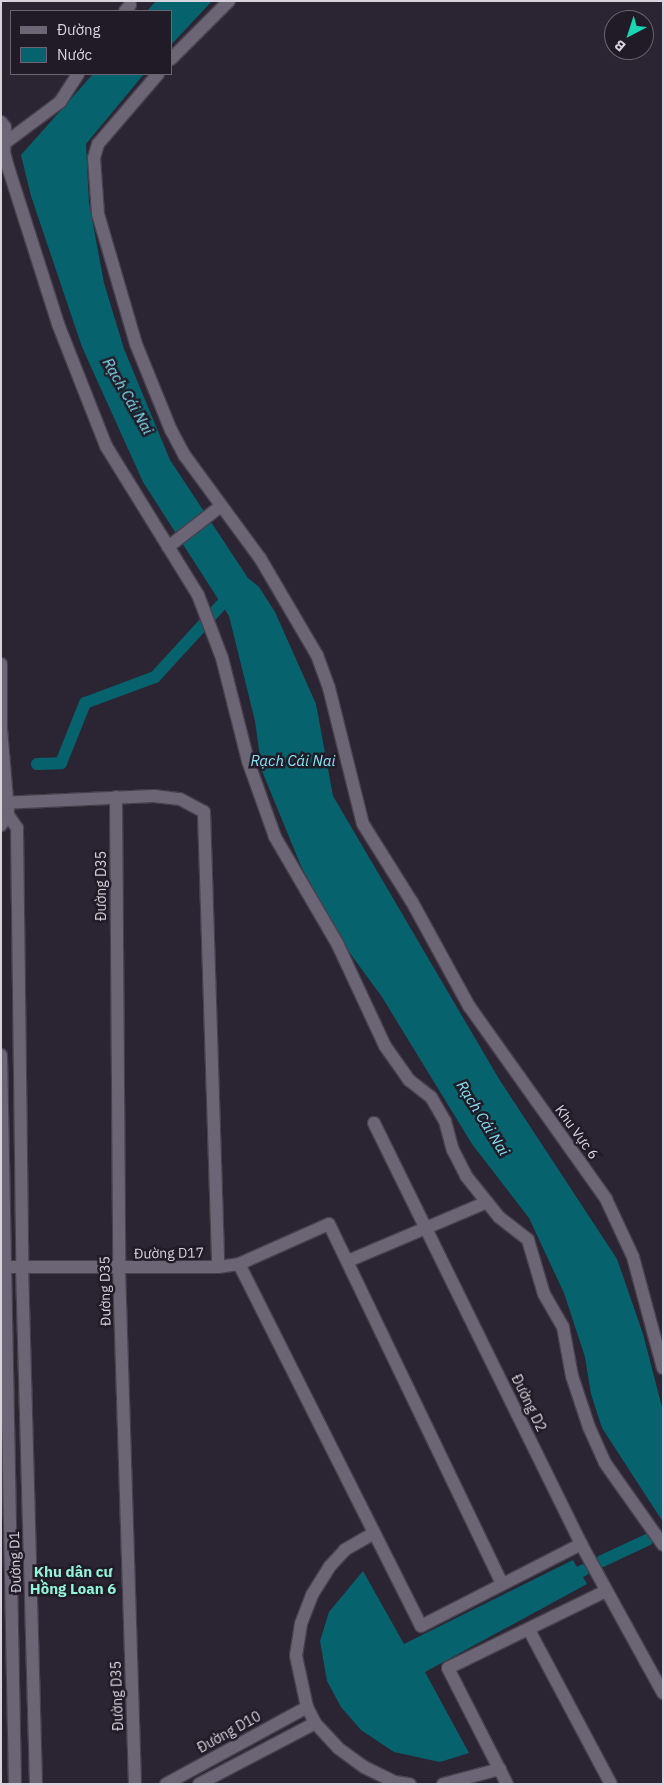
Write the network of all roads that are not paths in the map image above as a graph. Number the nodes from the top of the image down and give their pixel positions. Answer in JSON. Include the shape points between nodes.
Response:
{"nodes":[{"id":1,"x":229,"y":1,"type":"edge"},
{"id":2,"x":172,"y":58,"type":"edge"},
{"id":3,"x":77,"y":75,"type":"edge"},
{"id":4,"x":157,"y":75,"type":"edge"},
{"id":5,"x":1,"y":122,"type":"edge"},
{"id":6,"x":6,"y":143,"type":"junction"},
{"id":7,"x":217,"y":509,"type":"junction"},
{"id":8,"x":173,"y":543,"type":"junction"},
{"id":9,"x":1,"y":664,"type":"edge"},
{"id":10,"x":1,"y":732,"type":"edge"},
{"id":11,"x":116,"y":797,"type":"junction"},
{"id":12,"x":4,"y":811,"type":"edge"},
{"id":13,"x":1,"y":1055,"type":"edge"},
{"id":14,"x":374,"y":1123,"type":"dead end"},
{"id":15,"x":487,"y":1202,"type":"junction"},
{"id":16,"x":427,"y":1228,"type":"junction"},
{"id":17,"x":348,"y":1261,"type":"junction"},
{"id":18,"x":239,"y":1264,"type":"junction"},
{"id":19,"x":22,"y":1266,"type":"junction"},
{"id":20,"x":2,"y":1267,"type":"edge"},
{"id":21,"x":218,"y":1267,"type":"junction"},
{"id":22,"x":119,"y":1269,"type":"junction"},
{"id":23,"x":663,"y":1368,"type":"edge"},
{"id":24,"x":374,"y":1532,"type":"junction"},
{"id":25,"x":581,"y":1544,"type":"junction"},
{"id":26,"x":663,"y":1545,"type":"edge"},
{"id":27,"x":502,"y":1584,"type":"junction"},
{"id":28,"x":606,"y":1591,"type":"junction"},
{"id":29,"x":529,"y":1630,"type":"junction"},
{"id":30,"x":663,"y":1692,"type":"edge"},
{"id":31,"x":307,"y":1706,"type":"junction"},
{"id":32,"x":315,"y":1723,"type":"junction"},
{"id":33,"x":500,"y":1769,"type":"junction"},
{"id":34,"x":15,"y":1784,"type":"edge"},
{"id":35,"x":36,"y":1784,"type":"edge"},
{"id":36,"x":135,"y":1784,"type":"edge"},
{"id":37,"x":166,"y":1784,"type":"edge"},
{"id":38,"x":198,"y":1784,"type":"edge"},
{"id":39,"x":410,"y":1784,"type":"edge"},
{"id":40,"x":443,"y":1784,"type":"edge"},
{"id":41,"x":507,"y":1784,"type":"edge"},
{"id":42,"x":611,"y":1784,"type":"edge"}],
"edges":[{"from":1,"to":2,"type":"street"},
{"from":3,"to":6,"type":"street","via":[[60,102]]},
{"from":4,"to":7,"type":"street","name":"Khu Vực 6","via":[[98,144],[94,158],[95,199],[136,344],[171,430]]},
{"from":5,"to":6,"type":"street"},
{"from":6,"to":8,"type":"street","via":[[8,167],[58,324],[106,446]]},
{"from":7,"to":8,"type":"street"},
{"from":7,"to":23,"type":"street","name":"Khu Vực 6","via":[[288,602],[317,655],[330,688],[362,824],[412,902],[476,1018],[606,1199],[633,1257]]},
{"from":8,"to":15,"type":"street","via":[[198,595],[222,658],[248,761],[275,837],[338,943],[385,1046],[409,1080],[431,1097],[445,1121],[453,1150],[466,1176]]},
{"from":9,"to":10,"type":"street","name":"Đường D1"},
{"from":10,"to":12,"type":"street","name":"Đường D1"},
{"from":11,"to":12,"type":"street"},
{"from":11,"to":21,"type":"street","via":[[180,798],[204,812]]},
{"from":11,"to":22,"type":"street","name":"Đường D35"},
{"from":12,"to":19,"type":"street","name":"Đường D1","via":[[17,828]]},
{"from":13,"to":20,"type":"street","name":"Đường D1"},
{"from":14,"to":16,"type":"street","name":"Đường D2"},
{"from":15,"to":16,"type":"street"},
{"from":15,"to":26,"type":"street","via":[[499,1217],[528,1240],[544,1294],[562,1327],[572,1376],[589,1427],[605,1463]]},
{"from":16,"to":17,"type":"street"},
{"from":16,"to":25,"type":"street","name":"Đường D2"},
{"from":17,"to":18,"type":"street","name":"Đường D17","via":[[329,1224]]},
{"from":17,"to":27,"type":"street"},
{"from":18,"to":21,"type":"street","name":"Đường D17"},
{"from":18,"to":24,"type":"street"},
{"from":19,"to":20,"type":"street","name":"Đường D17"},
{"from":19,"to":22,"type":"street","name":"Đường D17"},
{"from":19,"to":35,"type":"street","name":"Đường D1"},
{"from":20,"to":34,"type":"street","name":"Đường D1"},
{"from":21,"to":22,"type":"street","name":"Đường D17"},
{"from":22,"to":36,"type":"street","name":"Đường D35"},
{"from":24,"to":27,"type":"street","via":[[421,1626]]},
{"from":24,"to":31,"type":"street","via":[[345,1550],[330,1566],[309,1602],[301,1624],[296,1656]]},
{"from":25,"to":27,"type":"street"},
{"from":25,"to":28,"type":"street","name":"Đường D2"},
{"from":28,"to":29,"type":"street"},
{"from":28,"to":30,"type":"street","name":"Đường D2"},
{"from":29,"to":33,"type":"street","via":[[448,1668]]},
{"from":29,"to":42,"type":"street"},
{"from":31,"to":32,"type":"street"},
{"from":31,"to":37,"type":"street","name":"Đường D10"},
{"from":32,"to":38,"type":"street"},
{"from":32,"to":39,"type":"street","via":[[338,1748],[364,1767],[395,1782]]},
{"from":33,"to":40,"type":"street"},
{"from":33,"to":41,"type":"street"}]}
